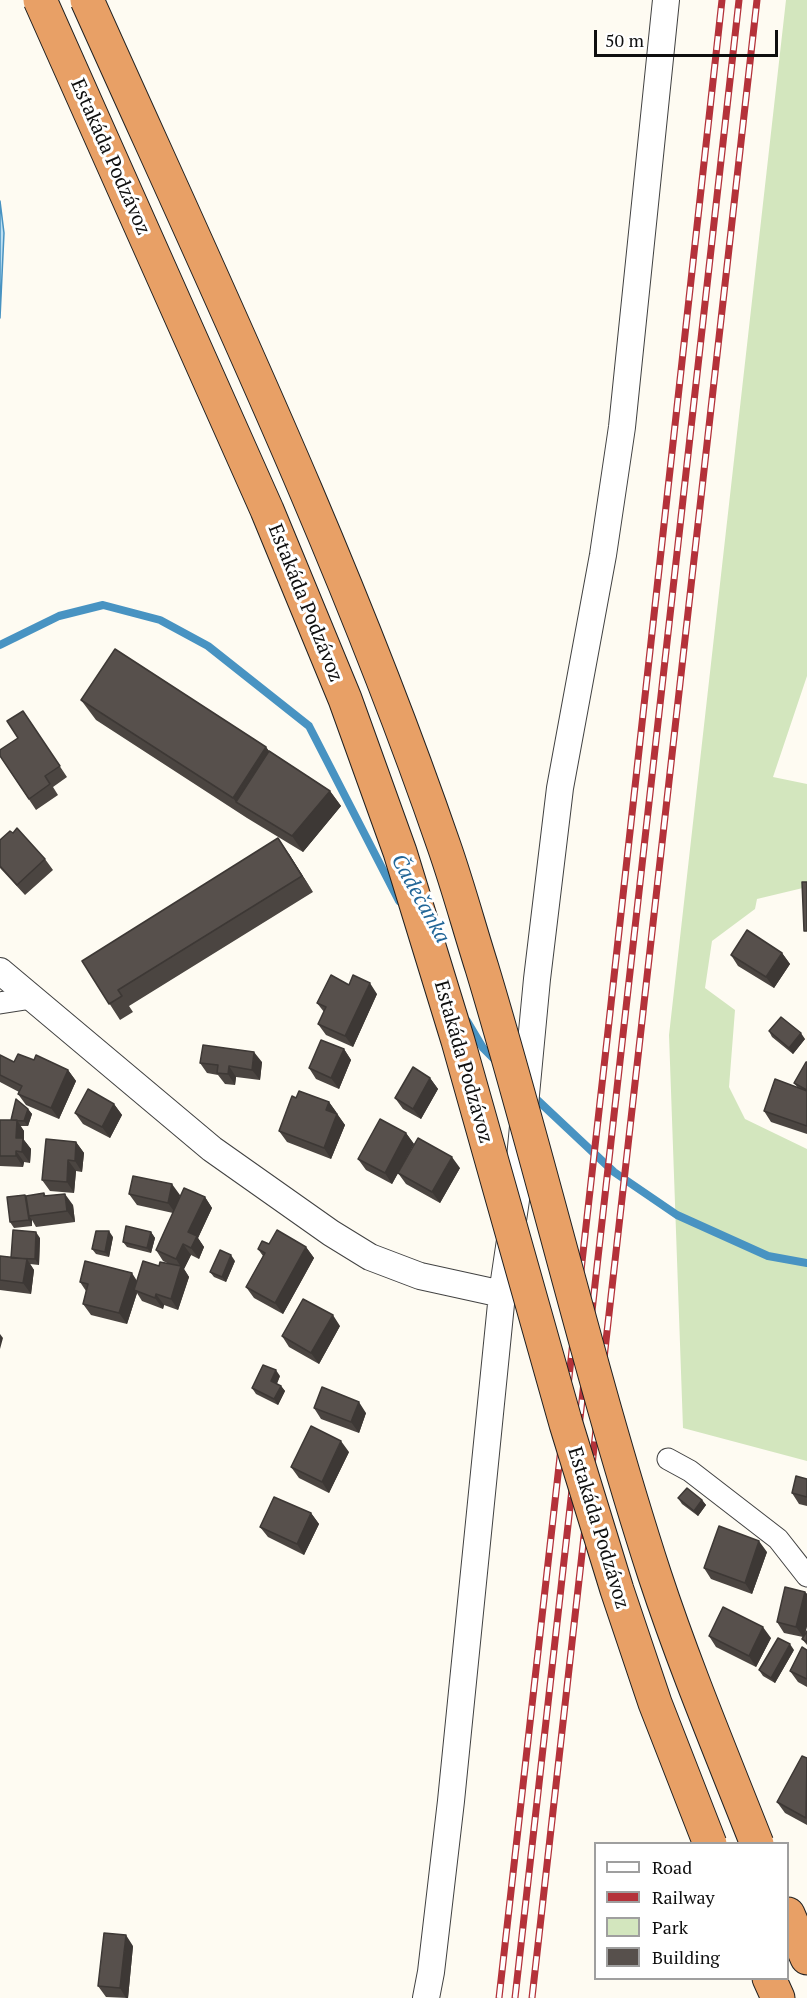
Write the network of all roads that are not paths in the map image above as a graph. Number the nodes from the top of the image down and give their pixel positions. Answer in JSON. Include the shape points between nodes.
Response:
{"nodes":[{"id":1,"x":40,"y":0,"type":"edge"},
{"id":2,"x":87,"y":0,"type":"edge"},
{"id":3,"x":666,"y":0,"type":"edge"},
{"id":4,"x":0,"y":971,"type":"edge"},
{"id":5,"x":33,"y":998,"type":"junction"},
{"id":6,"x":0,"y":1003,"type":"edge"},
{"id":7,"x":502,"y":1294,"type":"junction"},
{"id":8,"x":668,"y":1459,"type":"dead end"},
{"id":9,"x":807,"y":1576,"type":"edge"},
{"id":10,"x":709,"y":1842,"type":"edge"},
{"id":11,"x":756,"y":1842,"type":"edge"},
{"id":12,"x":789,"y":1916,"type":"edge"},
{"id":13,"x":807,"y":1958,"type":"edge"},
{"id":14,"x":770,"y":1980,"type":"edge"},
{"id":15,"x":426,"y":1998,"type":"edge"},
{"id":16,"x":778,"y":1998,"type":"edge"}],
"edges":[{"from":1,"to":10,"type":"highway","name":"Estakáda Podzávoz","bridge":true,"via":[[267,510],[345,699],[393,831],[617,1590],[655,1703]]},
{"from":2,"to":11,"type":"highway","name":"Estakáda Podzávoz","bridge":true,"via":[[305,490],[399,720],[446,851],[501,1031],[655,1576]]},
{"from":3,"to":7,"type":"street","bridge":true,"via":[[622,427],[560,788],[516,1200]]},
{"from":4,"to":5,"type":"street"},
{"from":5,"to":6,"type":"street"},
{"from":5,"to":7,"type":"street","via":[[212,1149],[331,1233],[370,1257],[420,1276]]},
{"from":7,"to":15,"type":"street","via":[[451,1801]]},
{"from":8,"to":9,"type":"street","via":[[690,1471],[778,1539]]},
{"from":12,"to":13,"type":"highway"},
{"from":14,"to":16,"type":"highway"}]}
